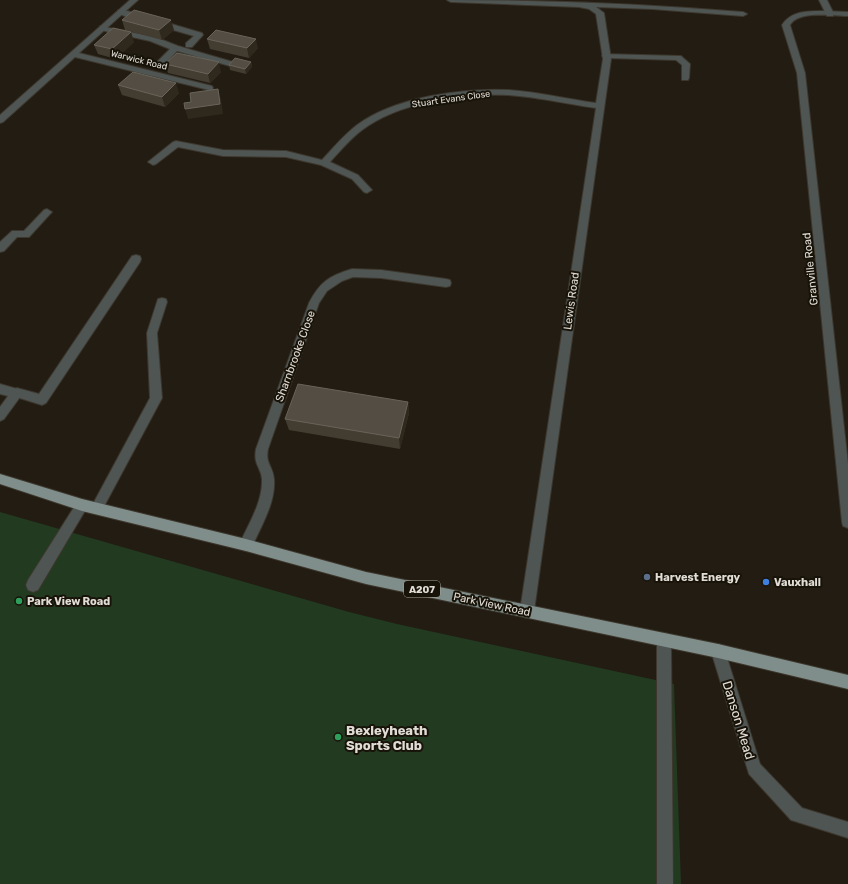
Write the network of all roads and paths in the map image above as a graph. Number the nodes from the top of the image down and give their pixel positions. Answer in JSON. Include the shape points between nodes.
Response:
{"nodes":[{"id":1,"x":134,"y":0,"type":"edge"},
{"id":2,"x":451,"y":0,"type":"edge"},
{"id":3,"x":823,"y":0,"type":"edge"},
{"id":4,"x":652,"y":3,"type":"edge"},
{"id":5,"x":581,"y":5,"type":"junction"},
{"id":6,"x":121,"y":12,"type":"junction"},
{"id":7,"x":743,"y":14,"type":"dead end"},
{"id":8,"x":830,"y":14,"type":"junction"},
{"id":9,"x":848,"y":14,"type":"edge"},
{"id":10,"x":103,"y":28,"type":"junction"},
{"id":11,"x":189,"y":45,"type":"dead end"},
{"id":12,"x":175,"y":48,"type":"junction"},
{"id":13,"x":73,"y":54,"type":"junction"},
{"id":14,"x":606,"y":56,"type":"junction"},
{"id":15,"x":230,"y":64,"type":"edge"},
{"id":16,"x":159,"y":65,"type":"dead end"},
{"id":17,"x":686,"y":78,"type":"dead end"},
{"id":18,"x":194,"y":94,"type":"edge"},
{"id":19,"x":599,"y":106,"type":"junction"},
{"id":20,"x":0,"y":120,"type":"edge"},
{"id":21,"x":153,"y":162,"type":"dead end"},
{"id":22,"x":324,"y":163,"type":"junction"},
{"id":23,"x":367,"y":190,"type":"dead end"},
{"id":24,"x":47,"y":212,"type":"dead end"},
{"id":25,"x":0,"y":248,"type":"edge"},
{"id":26,"x":136,"y":259,"type":"dead end"},
{"id":27,"x":446,"y":283,"type":"dead end"},
{"id":28,"x":162,"y":302,"type":"dead end"},
{"id":29,"x":0,"y":389,"type":"edge"},
{"id":30,"x":17,"y":393,"type":"junction"},
{"id":31,"x":0,"y":416,"type":"edge"},
{"id":32,"x":0,"y":479,"type":"edge"},
{"id":33,"x":847,"y":498,"type":"edge"},
{"id":34,"x":82,"y":505,"type":"junction"},
{"id":35,"x":97,"y":508,"type":"junction"},
{"id":36,"x":848,"y":522,"type":"edge"},
{"id":37,"x":246,"y":545,"type":"junction"},
{"id":38,"x":33,"y":585,"type":"dead end"},
{"id":39,"x":527,"y":611,"type":"junction"},
{"id":40,"x":664,"y":640,"type":"junction"},
{"id":41,"x":718,"y":651,"type":"junction"},
{"id":42,"x":848,"y":682,"type":"edge"},
{"id":43,"x":848,"y":830,"type":"edge"},
{"id":44,"x":665,"y":884,"type":"edge"}],
"edges":[{"from":1,"to":6,"type":"street"},
{"from":2,"to":5,"type":"street"},
{"from":3,"to":8,"type":"street"},
{"from":4,"to":5,"type":"street"},
{"from":4,"to":7,"type":"street"},
{"from":5,"to":14,"type":"street","name":"Lewis Road","via":[[591,7],[600,13]]},
{"from":6,"to":10,"type":"street"},
{"from":6,"to":11,"type":"street","via":[[199,35]]},
{"from":8,"to":9,"type":"street"},
{"from":8,"to":33,"type":"street","name":"Granville Road","via":[[798,15],[790,18],[786,25],[801,73]]},
{"from":10,"to":12,"type":"street","via":[[152,39]]},
{"from":10,"to":13,"type":"street"},
{"from":12,"to":15,"type":"street"},
{"from":12,"to":16,"type":"street"},
{"from":13,"to":18,"type":"street","name":"Warwick Road","via":[[205,87]]},
{"from":13,"to":20,"type":"street"},
{"from":14,"to":17,"type":"street","via":[[678,58],[686,64]]},
{"from":14,"to":19,"type":"street","name":"Lewis Road"},
{"from":19,"to":22,"type":"street","name":"Stuart Evans Close","via":[[510,93],[414,103],[384,113],[360,126]]},
{"from":19,"to":39,"type":"street","name":"Lewis Road"},
{"from":21,"to":22,"type":"street","via":[[176,144],[223,153],[286,154]]},
{"from":22,"to":23,"type":"street","via":[[355,177]]},
{"from":24,"to":25,"type":"street","via":[[26,235],[15,233]]},
{"from":26,"to":30,"type":"street","via":[[42,400]]},
{"from":27,"to":37,"type":"street","name":"Sharnbrooke Close","via":[[366,272],[338,278],[323,288],[314,303],[262,449],[262,466],[268,478],[267,495]]},
{"from":28,"to":35,"type":"street","via":[[152,333],[156,398]]},
{"from":29,"to":30,"type":"street"},
{"from":30,"to":31,"type":"street"},
{"from":32,"to":34,"type":"main road","name":"Park View Road","number":"A207"},
{"from":33,"to":36,"type":"street","name":"Granville Road"},
{"from":34,"to":35,"type":"main road","name":"Park View Road","number":"A207"},
{"from":34,"to":38,"type":"street"},
{"from":35,"to":37,"type":"main road","name":"Park View Road","number":"A207"},
{"from":37,"to":39,"type":"main road","name":"Park View Road","number":"A207","via":[[366,578]]},
{"from":39,"to":40,"type":"main road","name":"Park View Road","number":"A207"},
{"from":40,"to":41,"type":"main road","name":"Park View Road","number":"A207"},
{"from":40,"to":44,"type":"street"},
{"from":41,"to":42,"type":"main road","name":"Park View Road","number":"A207"},
{"from":41,"to":43,"type":"street","name":"Danson Mead","via":[[754,769],[797,814]]}]}
